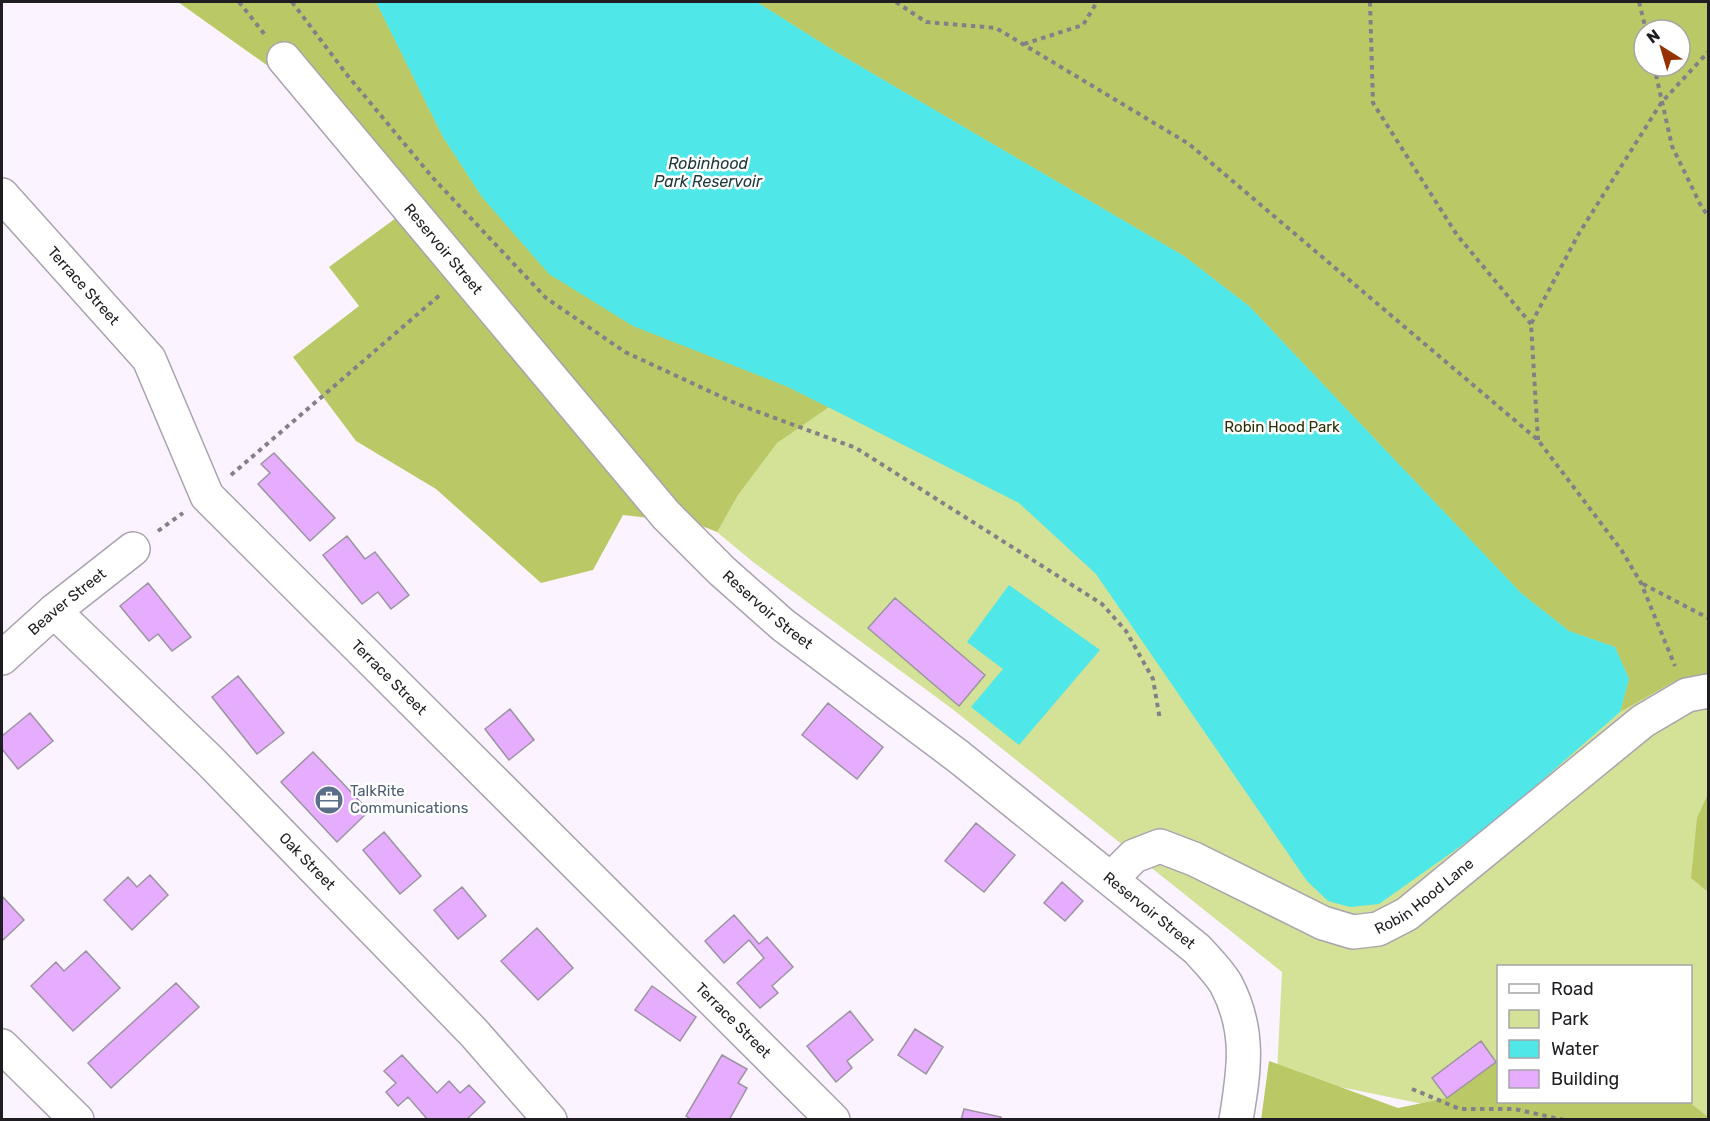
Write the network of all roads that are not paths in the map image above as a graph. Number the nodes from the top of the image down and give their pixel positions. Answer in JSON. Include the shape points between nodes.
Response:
{"nodes":[{"id":1,"x":284,"y":59,"type":"road end"},
{"id":2,"x":2,"y":195,"type":"edge"},
{"id":3,"x":133,"y":549,"type":"road end"},
{"id":4,"x":54,"y":611,"type":"junction"},
{"id":5,"x":2,"y":658,"type":"edge"},
{"id":6,"x":1698,"y":693,"type":"edge"},
{"id":7,"x":1111,"y":879,"type":"junction"},
{"id":8,"x":2,"y":1046,"type":"edge"},
{"id":9,"x":77,"y":1119,"type":"edge"},
{"id":10,"x":550,"y":1119,"type":"edge"},
{"id":11,"x":833,"y":1119,"type":"edge"},
{"id":12,"x":1236,"y":1119,"type":"edge"}],
"edges":[{"from":1,"to":7,"type":"street","name":"Reservoir Street","via":[[666,515],[722,571],[783,625]]},
{"from":2,"to":11,"type":"street","name":"Terrace Street","via":[[149,358],[207,496]]},
{"from":3,"to":4,"type":"street","name":"Beaver Street"},
{"from":4,"to":5,"type":"street","name":"Beaver Street"},
{"from":4,"to":10,"type":"street","name":"Oak Street","via":[[210,761],[474,1034]]},
{"from":6,"to":7,"type":"street","name":"Robin Hood Lane","via":[[1643,721],[1407,914],[1378,929],[1353,932],[1323,923],[1160,846],[1134,856]]},
{"from":7,"to":12,"type":"street","name":"Reservoir Street","via":[[1197,949],[1226,982],[1244,1032],[1244,1071]]},
{"from":8,"to":9,"type":"street"}]}
